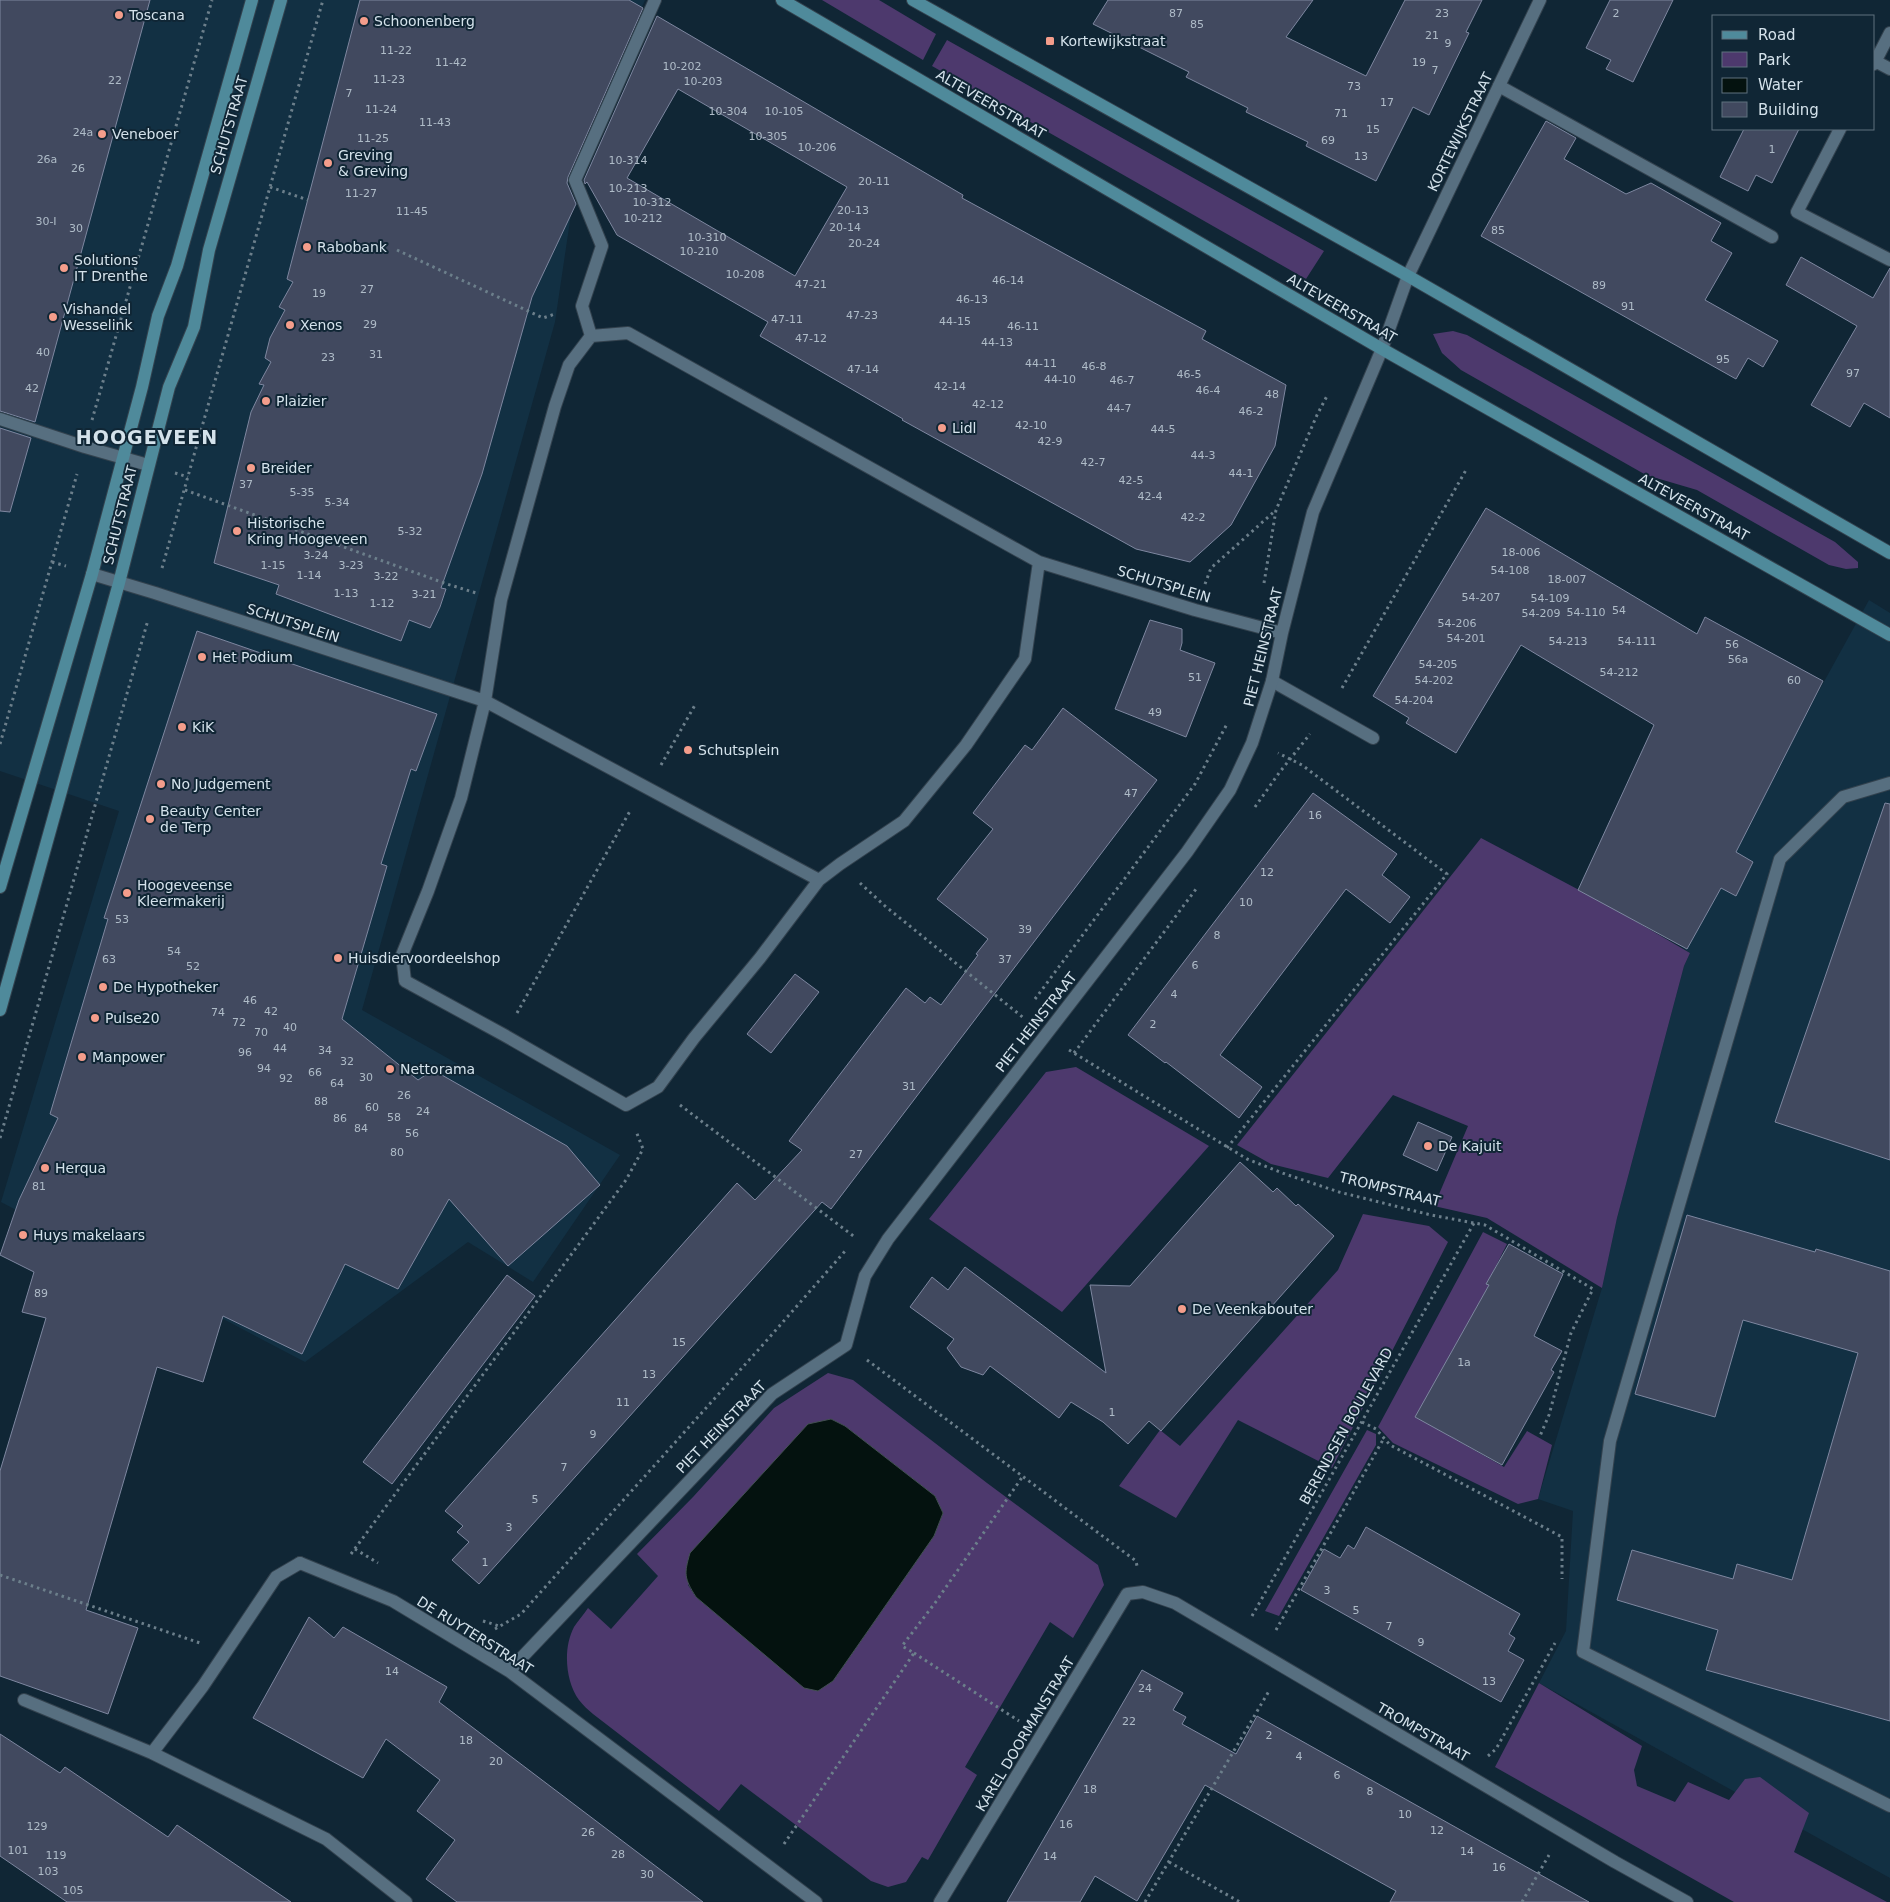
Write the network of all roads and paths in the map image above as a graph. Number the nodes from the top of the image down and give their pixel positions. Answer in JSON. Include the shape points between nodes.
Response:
{"nodes":[{"id":1,"x":212,"y":0,"type":"edge"},
{"id":2,"x":252,"y":0,"type":"edge"},
{"id":3,"x":281,"y":0,"type":"edge"},
{"id":4,"x":655,"y":0,"type":"edge"},
{"id":5,"x":782,"y":0,"type":"edge"},
{"id":6,"x":913,"y":0,"type":"edge"},
{"id":7,"x":1540,"y":0,"type":"edge"},
{"id":8,"x":1890,"y":33,"type":"edge"},
{"id":9,"x":1875,"y":60,"type":"edge"},
{"id":10,"x":1875,"y":62,"type":"edge"},
{"id":11,"x":1890,"y":69,"type":"edge"},
{"id":12,"x":1499,"y":86,"type":"junction"},
{"id":13,"x":1839,"y":130,"type":"edge"},
{"id":14,"x":270,"y":187,"type":"dead end"},
{"id":15,"x":308,"y":200,"type":"dead end"},
{"id":16,"x":1772,"y":237,"type":"dead end"},
{"id":17,"x":397,"y":250,"type":"dead end"},
{"id":18,"x":1890,"y":260,"type":"edge"},
{"id":19,"x":1408,"y":276,"type":"junction"},
{"id":20,"x":582,"y":306,"type":"junction"},
{"id":21,"x":591,"y":336,"type":"junction"},
{"id":22,"x":1382,"y":348,"type":"junction"},
{"id":23,"x":1328,"y":394,"type":"dead end"},
{"id":24,"x":0,"y":420,"type":"edge"},
{"id":25,"x":85,"y":447,"type":"junction"},
{"id":26,"x":123,"y":458,"type":"junction"},
{"id":27,"x":148,"y":465,"type":"junction"},
{"id":28,"x":1466,"y":470,"type":"dead end"},
{"id":29,"x":184,"y":490,"type":"dead end"},
{"id":30,"x":1276,"y":510,"type":"junction"},
{"id":31,"x":1890,"y":553,"type":"edge"},
{"id":32,"x":1039,"y":562,"type":"junction"},
{"id":33,"x":92,"y":574,"type":"junction"},
{"id":34,"x":119,"y":583,"type":"junction"},
{"id":35,"x":446,"y":584,"type":"dead end"},
{"id":36,"x":1195,"y":610,"type":"junction"},
{"id":37,"x":1256,"y":626,"type":"junction"},
{"id":38,"x":1282,"y":633,"type":"junction"},
{"id":39,"x":1890,"y":635,"type":"edge"},
{"id":40,"x":1272,"y":681,"type":"junction"},
{"id":41,"x":485,"y":701,"type":"junction"},
{"id":42,"x":695,"y":705,"type":"dead end"},
{"id":43,"x":1328,"y":713,"type":"junction"},
{"id":44,"x":1231,"y":716,"type":"dead end"},
{"id":45,"x":1224,"y":730,"type":"junction"},
{"id":46,"x":1372,"y":738,"type":"dead end"},
{"id":47,"x":1252,"y":743,"type":"junction"},
{"id":48,"x":0,"y":744,"type":"edge"},
{"id":49,"x":1290,"y":758,"type":"junction"},
{"id":50,"x":1890,"y":783,"type":"edge"},
{"id":51,"x":644,"y":786,"type":"junction"},
{"id":52,"x":1250,"y":813,"type":"dead end"},
{"id":53,"x":840,"y":864,"type":"junction"},
{"id":54,"x":819,"y":880,"type":"junction"},
{"id":55,"x":1200,"y":884,"type":"dead end"},
{"id":56,"x":0,"y":887,"type":"edge"},
{"id":57,"x":1034,"y":1001,"type":"dead end"},
{"id":58,"x":1028,"y":1009,"type":"dead end"},
{"id":59,"x":0,"y":1010,"type":"edge"},
{"id":60,"x":1022,"y":1017,"type":"junction"},
{"id":61,"x":1016,"y":1024,"type":"dead end"},
{"id":62,"x":504,"y":1035,"type":"junction"},
{"id":63,"x":1045,"y":1036,"type":"junction"},
{"id":64,"x":1074,"y":1053,"type":"junction"},
{"id":65,"x":658,"y":1088,"type":"junction"},
{"id":66,"x":626,"y":1105,"type":"junction"},
{"id":67,"x":1228,"y":1148,"type":"junction"},
{"id":68,"x":1474,"y":1223,"type":"junction"},
{"id":69,"x":846,"y":1345,"type":"junction"},
{"id":70,"x":1362,"y":1422,"type":"junction"},
{"id":71,"x":1540,"y":1436,"type":"dead end"},
{"id":72,"x":1384,"y":1438,"type":"junction"},
{"id":73,"x":1022,"y":1476,"type":"junction"},
{"id":74,"x":0,"y":1575,"type":"edge"},
{"id":75,"x":334,"y":1577,"type":"junction"},
{"id":76,"x":1562,"y":1582,"type":"dead end"},
{"id":77,"x":1143,"y":1592,"type":"junction"},
{"id":78,"x":1558,"y":1637,"type":"dead end"},
{"id":79,"x":1238,"y":1640,"type":"junction"},
{"id":80,"x":465,"y":1644,"type":"junction"},
{"id":81,"x":226,"y":1652,"type":"junction"},
{"id":82,"x":914,"y":1653,"type":"junction"},
{"id":83,"x":1262,"y":1654,"type":"junction"},
{"id":84,"x":1283,"y":1667,"type":"junction"},
{"id":85,"x":510,"y":1671,"type":"junction"},
{"id":86,"x":24,"y":1700,"type":"dead end"},
{"id":87,"x":1042,"y":1736,"type":"junction"},
{"id":88,"x":152,"y":1754,"type":"junction"},
{"id":89,"x":1467,"y":1775,"type":"junction"},
{"id":90,"x":1890,"y":1806,"type":"edge"},
{"id":91,"x":1562,"y":1831,"type":"junction"},
{"id":92,"x":1169,"y":1862,"type":"junction"},
{"id":93,"x":768,"y":1867,"type":"junction"},
{"id":94,"x":406,"y":1902,"type":"edge"},
{"id":95,"x":816,"y":1902,"type":"edge"},
{"id":96,"x":940,"y":1902,"type":"edge"},
{"id":97,"x":1146,"y":1902,"type":"edge"},
{"id":98,"x":1240,"y":1902,"type":"edge"},
{"id":99,"x":1522,"y":1902,"type":"edge"},
{"id":100,"x":1687,"y":1902,"type":"edge"}],
"edges":[{"from":1,"to":25,"type":"path"},
{"from":2,"to":26,"type":"street","name":"SCHUTSTRAAT","via":[[177,266],[158,316]]},
{"from":3,"to":27,"type":"street","name":"SCHUTSTRAAT","via":[[209,250],[194,327],[169,387]]},
{"from":4,"to":20,"type":"street","via":[[576,180],[602,246]]},
{"from":5,"to":22,"type":"street","name":"ALTEVEERSTRAAT"},
{"from":6,"to":19,"type":"street"},
{"from":7,"to":12,"type":"street","name":"KORTEWIJKSTRAAT"},
{"from":8,"to":9,"type":"street"},
{"from":10,"to":11,"type":"street"},
{"from":12,"to":16,"type":"street"},
{"from":12,"to":19,"type":"street","name":"KORTEWIJKSTRAAT"},
{"from":13,"to":18,"type":"street","via":[[1797,212]]},
{"from":14,"to":15,"type":"path"},
{"from":17,"to":20,"type":"path","via":[[543,318]]},
{"from":19,"to":22,"type":"street","name":"PIET HEINSTRAAT"},
{"from":19,"to":31,"type":"street"},
{"from":20,"to":21,"type":"street"},
{"from":21,"to":32,"type":"street","name":"SCHUTSPLEIN","via":[[628,332]]},
{"from":21,"to":41,"type":"street","via":[[569,364],[555,406],[501,600]]},
{"from":22,"to":38,"type":"street","name":"PIET HEINSTRAAT","via":[[1313,512]]},
{"from":22,"to":39,"type":"street","name":"ALTEVEERSTRAAT"},
{"from":23,"to":30,"type":"path","name":"PIET HEINSTRAAT"},
{"from":24,"to":25,"type":"street"},
{"from":25,"to":26,"type":"street"},
{"from":25,"to":48,"type":"path"},
{"from":26,"to":27,"type":"street"},
{"from":26,"to":33,"type":"street","name":"SCHUTSTRAAT"},
{"from":27,"to":34,"type":"street","name":"SCHUTSTRAAT"},
{"from":28,"to":43,"type":"path"},
{"from":29,"to":35,"type":"path"},
{"from":30,"to":36,"type":"path","via":[[1210,568]]},
{"from":30,"to":37,"type":"path","name":"PIET HEINSTRAAT"},
{"from":32,"to":36,"type":"street","name":"SCHUTSPLEIN"},
{"from":32,"to":53,"type":"street","via":[[1025,659],[966,745],[904,821]]},
{"from":33,"to":34,"type":"street","name":"SCHUTSPLEIN"},
{"from":33,"to":56,"type":"street","name":"SCHUTSTRAAT"},
{"from":34,"to":41,"type":"street","name":"SCHUTSPLEIN"},
{"from":34,"to":59,"type":"street","name":"SCHUTSTRAAT"},
{"from":36,"to":37,"type":"street","name":"SCHUTSPLEIN"},
{"from":37,"to":38,"type":"street","name":"SCHUTSPLEIN"},
{"from":38,"to":40,"type":"street","name":"PIET HEINSTRAAT"},
{"from":40,"to":43,"type":"street"},
{"from":40,"to":47,"type":"street","name":"PIET HEINSTRAAT"},
{"from":41,"to":51,"type":"street","name":"SCHUTSPLEIN"},
{"from":41,"to":62,"type":"street","via":[[461,798],[402,955],[405,981]]},
{"from":42,"to":51,"type":"path","via":[[656,775]]},
{"from":43,"to":46,"type":"street"},
{"from":43,"to":49,"type":"path"},
{"from":44,"to":45,"type":"path","name":"PIET HEINSTRAAT"},
{"from":45,"to":47,"type":"path"},
{"from":45,"to":57,"type":"path","name":"PIET HEINSTRAAT","via":[[1195,784]]},
{"from":47,"to":49,"type":"path"},
{"from":47,"to":63,"type":"street","name":"PIET HEINSTRAAT","via":[[1230,790],[1187,852]]},
{"from":49,"to":52,"type":"path"},
{"from":49,"to":67,"type":"path","via":[[1447,874]]},
{"from":50,"to":90,"type":"street","via":[[1843,797],[1780,859],[1610,1441],[1583,1652]]},
{"from":51,"to":54,"type":"street","name":"SCHUTSPLEIN"},
{"from":51,"to":62,"type":"path"},
{"from":53,"to":54,"type":"street"},
{"from":53,"to":60,"type":"path","name":"TROMPSTRAAT","via":[[885,906]]},
{"from":54,"to":65,"type":"street"},
{"from":55,"to":64,"type":"path"},
{"from":58,"to":60,"type":"path","name":"PIET HEINSTRAAT"},
{"from":60,"to":61,"type":"path","name":"PIET HEINSTRAAT"},
{"from":60,"to":63,"type":"path","name":"TROMPSTRAAT"},
{"from":62,"to":66,"type":"street"},
{"from":63,"to":64,"type":"path","name":"TROMPSTRAAT"},
{"from":63,"to":69,"type":"street","name":"PIET HEINSTRAAT","via":[[888,1239],[865,1276]]},
{"from":64,"to":67,"type":"path","name":"TROMPSTRAAT"},
{"from":65,"to":66,"type":"street"},
{"from":65,"to":80,"type":"path","name":"PIET HEINSTRAAT","via":[[858,1237],[521,1614]]},
{"from":66,"to":75,"type":"path","via":[[643,1149],[626,1180]]},
{"from":67,"to":68,"type":"path","name":"TROMPSTRAAT","via":[[1247,1159],[1339,1192]]},
{"from":68,"to":70,"type":"path","name":"BERENDSEN BOULEVARD"},
{"from":68,"to":71,"type":"path","name":"TROMPSTRAAT","via":[[1485,1225],[1593,1289],[1571,1333],[1550,1415]]},
{"from":69,"to":73,"type":"path"},
{"from":69,"to":85,"type":"street","name":"PIET HEINSTRAAT","via":[[772,1394]]},
{"from":70,"to":72,"type":"path","via":[[1376,1429]]},
{"from":70,"to":79,"type":"path","name":"BERENDSEN BOULEVARD"},
{"from":72,"to":76,"type":"path","via":[[1390,1445],[1562,1536]]},
{"from":72,"to":83,"type":"path"},
{"from":73,"to":77,"type":"path","via":[[1136,1561]]},
{"from":73,"to":82,"type":"path","via":[[902,1646]]},
{"from":74,"to":81,"type":"path"},
{"from":75,"to":80,"type":"street","name":"DE RUYTERSTRAAT","via":[[393,1601]]},
{"from":75,"to":81,"type":"street","name":"DE RUYTERSTRAAT","via":[[300,1563],[276,1578]]},
{"from":77,"to":79,"type":"street","name":"TROMPSTRAAT","via":[[1175,1603]]},
{"from":77,"to":87,"type":"street","name":"KAREL DOORMANSTRAAT","via":[[1127,1594]]},
{"from":78,"to":89,"type":"path","via":[[1496,1749]]},
{"from":79,"to":83,"type":"street","name":"TROMPSTRAAT"},
{"from":80,"to":85,"type":"street","name":"DE RUYTERSTRAAT"},
{"from":81,"to":88,"type":"street","name":"DE RUYTERSTRAAT"},
{"from":82,"to":87,"type":"path"},
{"from":82,"to":93,"type":"path"},
{"from":83,"to":84,"type":"street","name":"TROMPSTRAAT"},
{"from":84,"to":89,"type":"street","name":"TROMPSTRAAT"},
{"from":84,"to":92,"type":"path"},
{"from":85,"to":93,"type":"street","name":"DE RUYTERSTRAAT"},
{"from":86,"to":88,"type":"street"},
{"from":87,"to":96,"type":"street","name":"KAREL DOORMANSTRAAT"},
{"from":88,"to":94,"type":"street","via":[[326,1839]]},
{"from":89,"to":91,"type":"street","name":"TROMPSTRAAT"},
{"from":91,"to":99,"type":"path"},
{"from":91,"to":100,"type":"street","name":"TROMPSTRAAT"},
{"from":92,"to":97,"type":"path"},
{"from":92,"to":98,"type":"path"},
{"from":93,"to":95,"type":"street","name":"DE RUYTERSTRAAT"}]}
